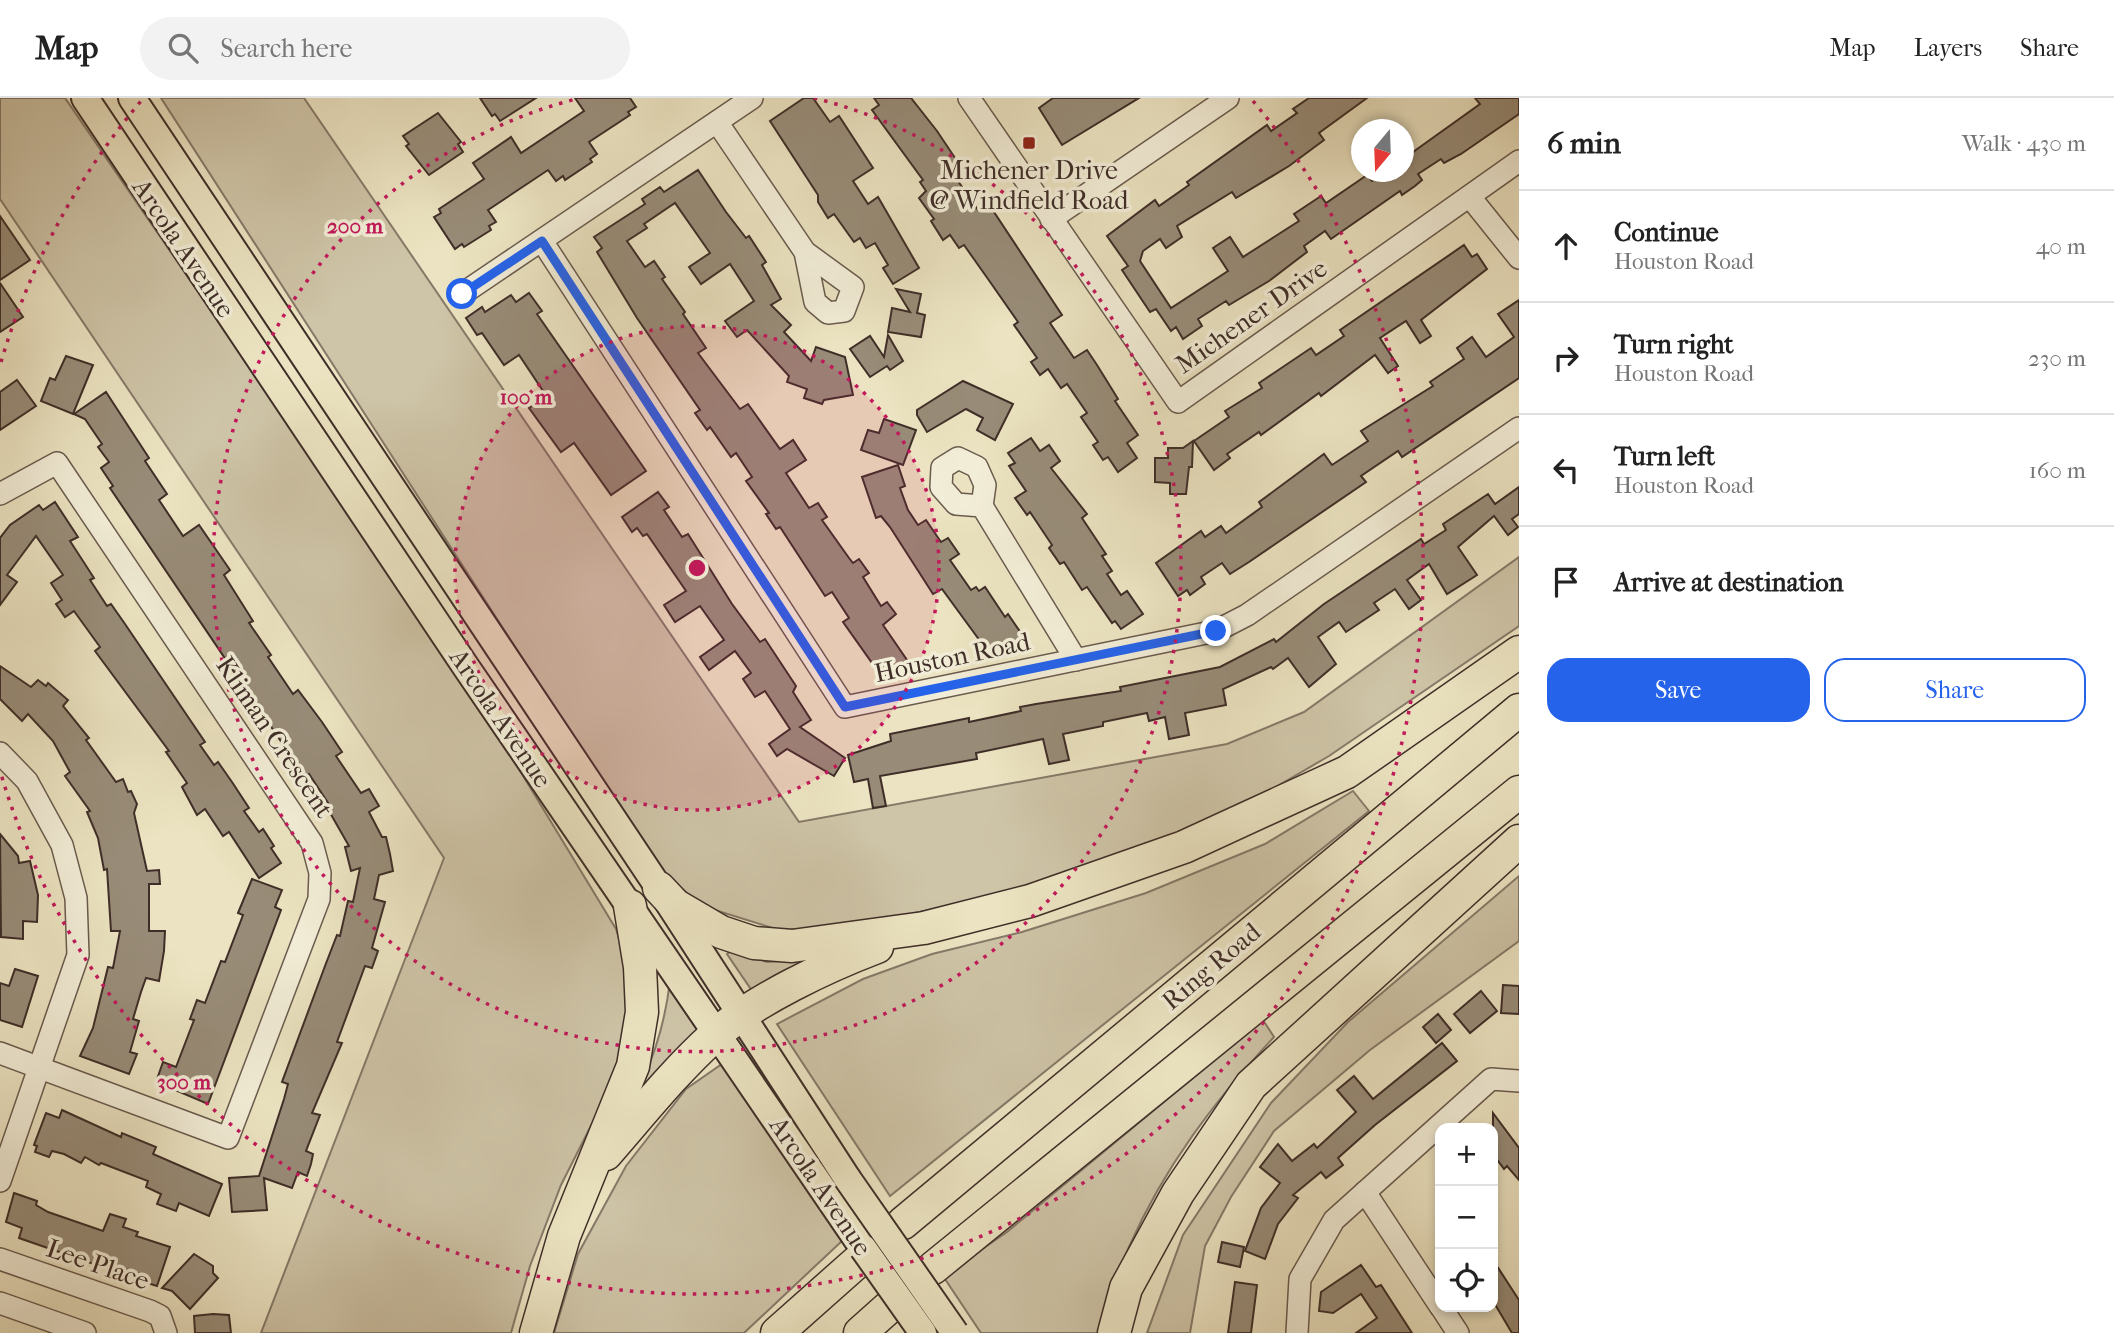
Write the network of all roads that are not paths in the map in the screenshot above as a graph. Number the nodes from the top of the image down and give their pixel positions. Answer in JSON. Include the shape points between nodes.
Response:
{"nodes":[{"id":1,"x":85,"y":98,"type":"edge"},
{"id":2,"x":132,"y":98,"type":"edge"},
{"id":3,"x":752,"y":98,"type":"edge"},
{"id":4,"x":969,"y":98,"type":"edge"},
{"id":5,"x":1228,"y":98,"type":"edge"},
{"id":6,"x":717,"y":122,"type":"junction"},
{"id":7,"x":1519,"y":162,"type":"edge"},
{"id":8,"x":1470,"y":197,"type":"junction"},
{"id":9,"x":1051,"y":219,"type":"junction"},
{"id":10,"x":542,"y":241,"type":"junction"},
{"id":11,"x":806,"y":252,"type":"dead end"},
{"id":12,"x":1519,"y":258,"type":"edge"},
{"id":13,"x":462,"y":294,"type":"dead end"},
{"id":14,"x":1519,"y":428,"type":"edge"},
{"id":15,"x":0,"y":494,"type":"edge"},
{"id":16,"x":982,"y":506,"type":"dead end"},
{"id":17,"x":1519,"y":652,"type":"edge"},
{"id":18,"x":1076,"y":660,"type":"junction"},
{"id":19,"x":1519,"y":710,"type":"edge"},
{"id":20,"x":0,"y":752,"type":"edge"},
{"id":21,"x":1519,"y":792,"type":"edge"},
{"id":22,"x":1519,"y":841,"type":"edge"},
{"id":23,"x":659,"y":888,"type":"junction"},
{"id":24,"x":630,"y":906,"type":"junction"},
{"id":25,"x":924,"y":928,"type":"junction"},
{"id":26,"x":728,"y":1026,"type":"junction"},
{"id":27,"x":0,"y":1052,"type":"edge"},
{"id":28,"x":39,"y":1066,"type":"junction"},
{"id":29,"x":1519,"y":1081,"type":"edge"},
{"id":30,"x":587,"y":1176,"type":"junction"},
{"id":31,"x":0,"y":1181,"type":"edge"},
{"id":32,"x":836,"y":1185,"type":"junction"},
{"id":33,"x":1365,"y":1192,"type":"junction"},
{"id":34,"x":1178,"y":1193,"type":"junction"},
{"id":35,"x":903,"y":1223,"type":"dead end"},
{"id":36,"x":0,"y":1259,"type":"edge"},
{"id":37,"x":857,"y":1262,"type":"dead end"},
{"id":38,"x":933,"y":1268,"type":"dead end"},
{"id":39,"x":1435,"y":1297,"type":"edge"},
{"id":40,"x":0,"y":1303,"type":"edge"},
{"id":41,"x":888,"y":1308,"type":"dead end"},
{"id":42,"x":1445,"y":1312,"type":"edge"},
{"id":43,"x":85,"y":1333,"type":"edge"},
{"id":44,"x":166,"y":1333,"type":"edge"},
{"id":45,"x":536,"y":1333,"type":"edge"},
{"id":46,"x":777,"y":1333,"type":"edge"},
{"id":47,"x":860,"y":1333,"type":"edge"},
{"id":48,"x":923,"y":1333,"type":"edge"},
{"id":49,"x":955,"y":1333,"type":"edge"},
{"id":50,"x":1114,"y":1333,"type":"edge"},
{"id":51,"x":1134,"y":1333,"type":"edge"},
{"id":52,"x":1297,"y":1333,"type":"edge"},
{"id":53,"x":1458,"y":1333,"type":"edge"}],
"edges":[{"from":1,"to":24,"type":"main road","name":"Arcola Avenue"},
{"from":2,"to":23,"type":"main road","name":"Arcola Avenue"},
{"from":3,"to":6,"type":"street"},
{"from":4,"to":9,"type":"street","name":"Michener Drive"},
{"from":5,"to":9,"type":"street"},
{"from":6,"to":10,"type":"street"},
{"from":6,"to":11,"type":"street"},
{"from":7,"to":8,"type":"street","name":"Michener Drive"},
{"from":8,"to":9,"type":"street","name":"Michener Drive","via":[[1178,402]]},
{"from":8,"to":12,"type":"street"},
{"from":10,"to":13,"type":"street"},
{"from":10,"to":18,"type":"street","name":"Houston Road","via":[[845,707]]},
{"from":14,"to":18,"type":"street","name":"Houston Road","via":[[1247,615],[1216,631]]},
{"from":15,"to":28,"type":"street","name":"Kliman Crescent","via":[[57,463],[312,843],[320,873],[319,899],[228,1138]]},
{"from":16,"to":18,"type":"street"},
{"from":17,"to":25,"type":"highway","via":[[1347,772],[1184,847],[1030,901]]},
{"from":19,"to":35,"type":"highway","name":"Ring Road"},
{"from":20,"to":28,"type":"street","via":[[27,781],[62,845],[76,898],[78,955]]},
{"from":21,"to":38,"type":"highway"},
{"from":22,"to":34,"type":"highway","via":[[1251,1085]]},
{"from":23,"to":25,"type":"highway","via":[[693,917],[754,943],[798,945]]},
{"from":23,"to":26,"type":"main road","name":"Arcola Avenue"},
{"from":24,"to":26,"type":"main road","name":"Arcola Avenue"},
{"from":24,"to":30,"type":"highway","via":[[642,1012],[634,1066]]},
{"from":25,"to":26,"type":"highway","via":[[836,963]]},
{"from":26,"to":30,"type":"highway","via":[[664,1086]]},
{"from":26,"to":32,"type":"main road","name":"Arcola Avenue"},
{"from":27,"to":28,"type":"street"},
{"from":28,"to":31,"type":"street"},
{"from":29,"to":33,"type":"street","via":[[1491,1079]]},
{"from":30,"to":45,"type":"highway"},
{"from":32,"to":48,"type":"main road","name":"Arcola Avenue","bridge":true},
{"from":32,"to":49,"type":"main road","name":"Arcola Avenue","bridge":true},
{"from":33,"to":39,"type":"street"},
{"from":33,"to":52,"type":"street","via":[[1334,1220],[1300,1279]]},
{"from":34,"to":50,"type":"highway","via":[[1126,1288]]},
{"from":34,"to":51,"type":"highway","via":[[1156,1251]]},
{"from":36,"to":44,"type":"street","name":"Lee Place","via":[[150,1311],[160,1316]]},
{"from":37,"to":46,"type":"highway"},
{"from":40,"to":43,"type":"street"},
{"from":41,"to":47,"type":"highway"},
{"from":42,"to":53,"type":"street"}]}
